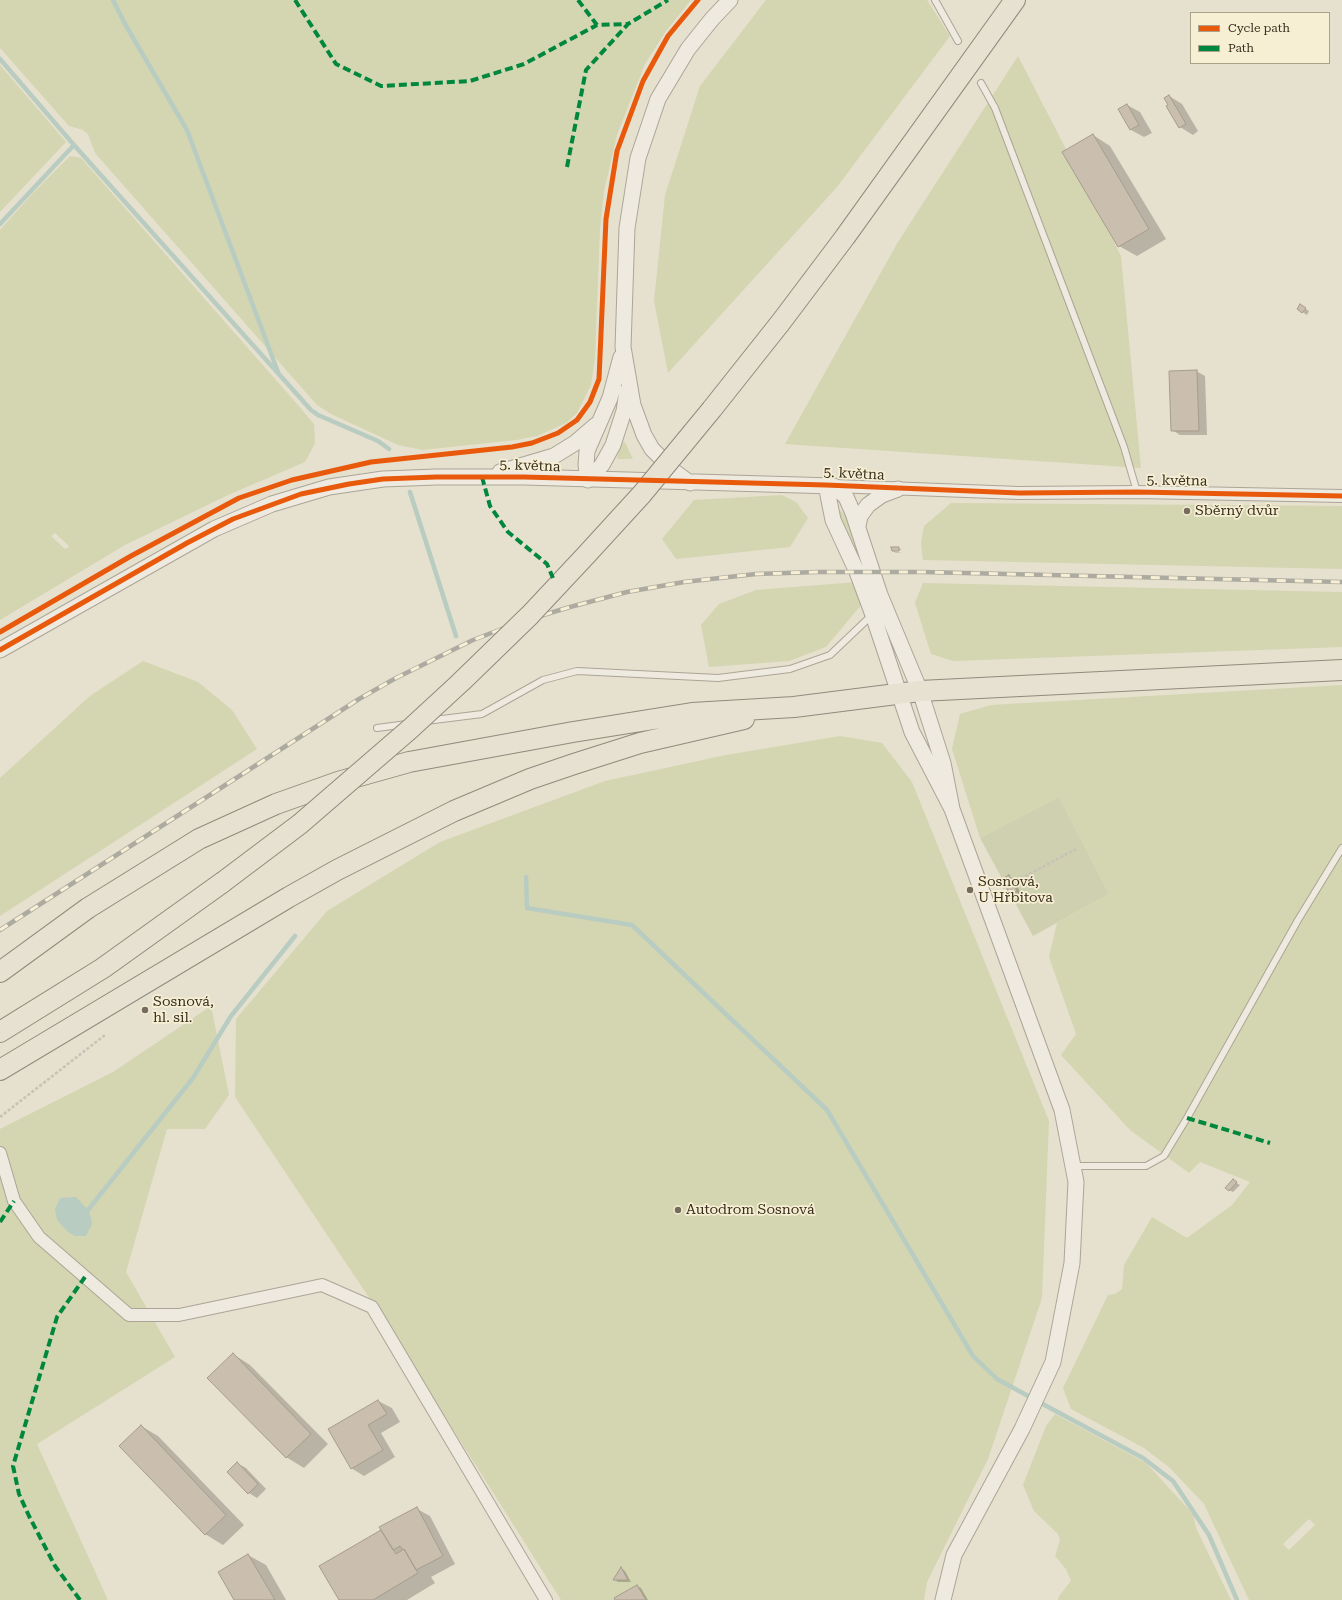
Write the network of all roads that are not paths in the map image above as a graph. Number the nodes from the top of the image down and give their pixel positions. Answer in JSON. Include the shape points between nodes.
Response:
{"nodes":[{"id":1,"x":730,"y":0,"type":"edge"},
{"id":2,"x":935,"y":0,"type":"edge"},
{"id":3,"x":1015,"y":0,"type":"edge"},
{"id":4,"x":958,"y":41,"type":"dead end"},
{"id":5,"x":981,"y":83,"type":"dead end"},
{"id":6,"x":623,"y":346,"type":"junction"},
{"id":7,"x":628,"y":381,"type":"junction"},
{"id":8,"x":601,"y":420,"type":"junction"},
{"id":9,"x":482,"y":477,"type":"junction"},
{"id":10,"x":588,"y":480,"type":"junction"},
{"id":11,"x":690,"y":483,"type":"junction"},
{"id":12,"x":830,"y":485,"type":"junction"},
{"id":13,"x":898,"y":488,"type":"junction"},
{"id":14,"x":1137,"y":492,"type":"junction"},
{"id":15,"x":1342,"y":496,"type":"edge"},
{"id":16,"x":858,"y":526,"type":"junction"},
{"id":17,"x":873,"y":615,"type":"junction"},
{"id":18,"x":0,"y":650,"type":"edge"},
{"id":19,"x":1342,"y":670,"type":"edge"},
{"id":20,"x":920,"y":691,"type":"junction"},
{"id":21,"x":899,"y":693,"type":"junction"},
{"id":22,"x":794,"y":707,"type":"junction"},
{"id":23,"x":377,"y":728,"type":"dead end"},
{"id":24,"x":952,"y":809,"type":"junction"},
{"id":25,"x":1342,"y":848,"type":"edge"},
{"id":26,"x":0,"y":972,"type":"edge"},
{"id":27,"x":0,"y":1032,"type":"edge"},
{"id":28,"x":0,"y":1070,"type":"edge"},
{"id":29,"x":0,"y":1153,"type":"edge"},
{"id":30,"x":1073,"y":1166,"type":"junction"},
{"id":31,"x":546,"y":1600,"type":"edge"},
{"id":32,"x":943,"y":1600,"type":"edge"}],
"edges":[{"from":1,"to":6,"type":"street","via":[[699,34],[678,64],[658,99],[644,136],[633,179],[627,228]]},
{"from":2,"to":4,"type":"lane"},
{"from":3,"to":27,"type":"main road","bridge":true,"via":[[781,322],[642,494],[530,615],[410,729],[300,824],[103,968]]},
{"from":5,"to":14,"type":"lane","via":[[996,108],[1124,447]]},
{"from":6,"to":7,"type":"street"},
{"from":6,"to":8,"type":"street","via":[[615,384]]},
{"from":7,"to":10,"type":"street","via":[[624,411],[613,445],[602,465]]},
{"from":7,"to":11,"type":"street","via":[[639,423],[652,449]]},
{"from":8,"to":9,"type":"street","via":[[576,443],[554,456]]},
{"from":8,"to":10,"type":"street","via":[[587,451]]},
{"from":9,"to":10,"type":"street","name":"5. května"},
{"from":9,"to":18,"type":"street","name":"5. května","via":[[365,481],[301,494],[233,519]]},
{"from":10,"to":11,"type":"street","name":"5. května"},
{"from":11,"to":12,"type":"street","name":"5. května"},
{"from":12,"to":13,"type":"street","name":"5. května"},
{"from":12,"to":16,"type":"street","via":[[846,497]]},
{"from":12,"to":17,"type":"street","via":[[833,520]]},
{"from":13,"to":14,"type":"street","name":"5. května","via":[[1019,493]]},
{"from":13,"to":16,"type":"street","via":[[868,505],[860,516]]},
{"from":14,"to":15,"type":"street","name":"5. května"},
{"from":16,"to":20,"type":"street","via":[[880,595]]},
{"from":17,"to":21,"type":"street"},
{"from":17,"to":23,"type":"lane","via":[[830,655],[790,669],[718,678],[578,671],[543,680],[482,714]]},
{"from":19,"to":20,"type":"main road"},
{"from":20,"to":21,"type":"main road"},
{"from":20,"to":24,"type":"street","via":[[943,763]]},
{"from":21,"to":22,"type":"main road"},
{"from":21,"to":24,"type":"street","via":[[912,732]]},
{"from":22,"to":26,"type":"main road","via":[[692,713],[573,732],[409,762],[338,782],[276,804],[199,839],[88,908]]},
{"from":22,"to":28,"type":"main road","via":[[632,746],[530,779],[454,811],[296,893]]},
{"from":24,"to":30,"type":"street","via":[[1062,1110]]},
{"from":25,"to":30,"type":"lane","via":[[1298,920],[1164,1156],[1146,1166]]},
{"from":29,"to":31,"type":"street","via":[[14,1201],[39,1237],[130,1315],[180,1316],[322,1285],[372,1307]]},
{"from":30,"to":32,"type":"street","via":[[1076,1182],[1072,1263],[1053,1362],[1022,1430],[954,1555]]}]}
